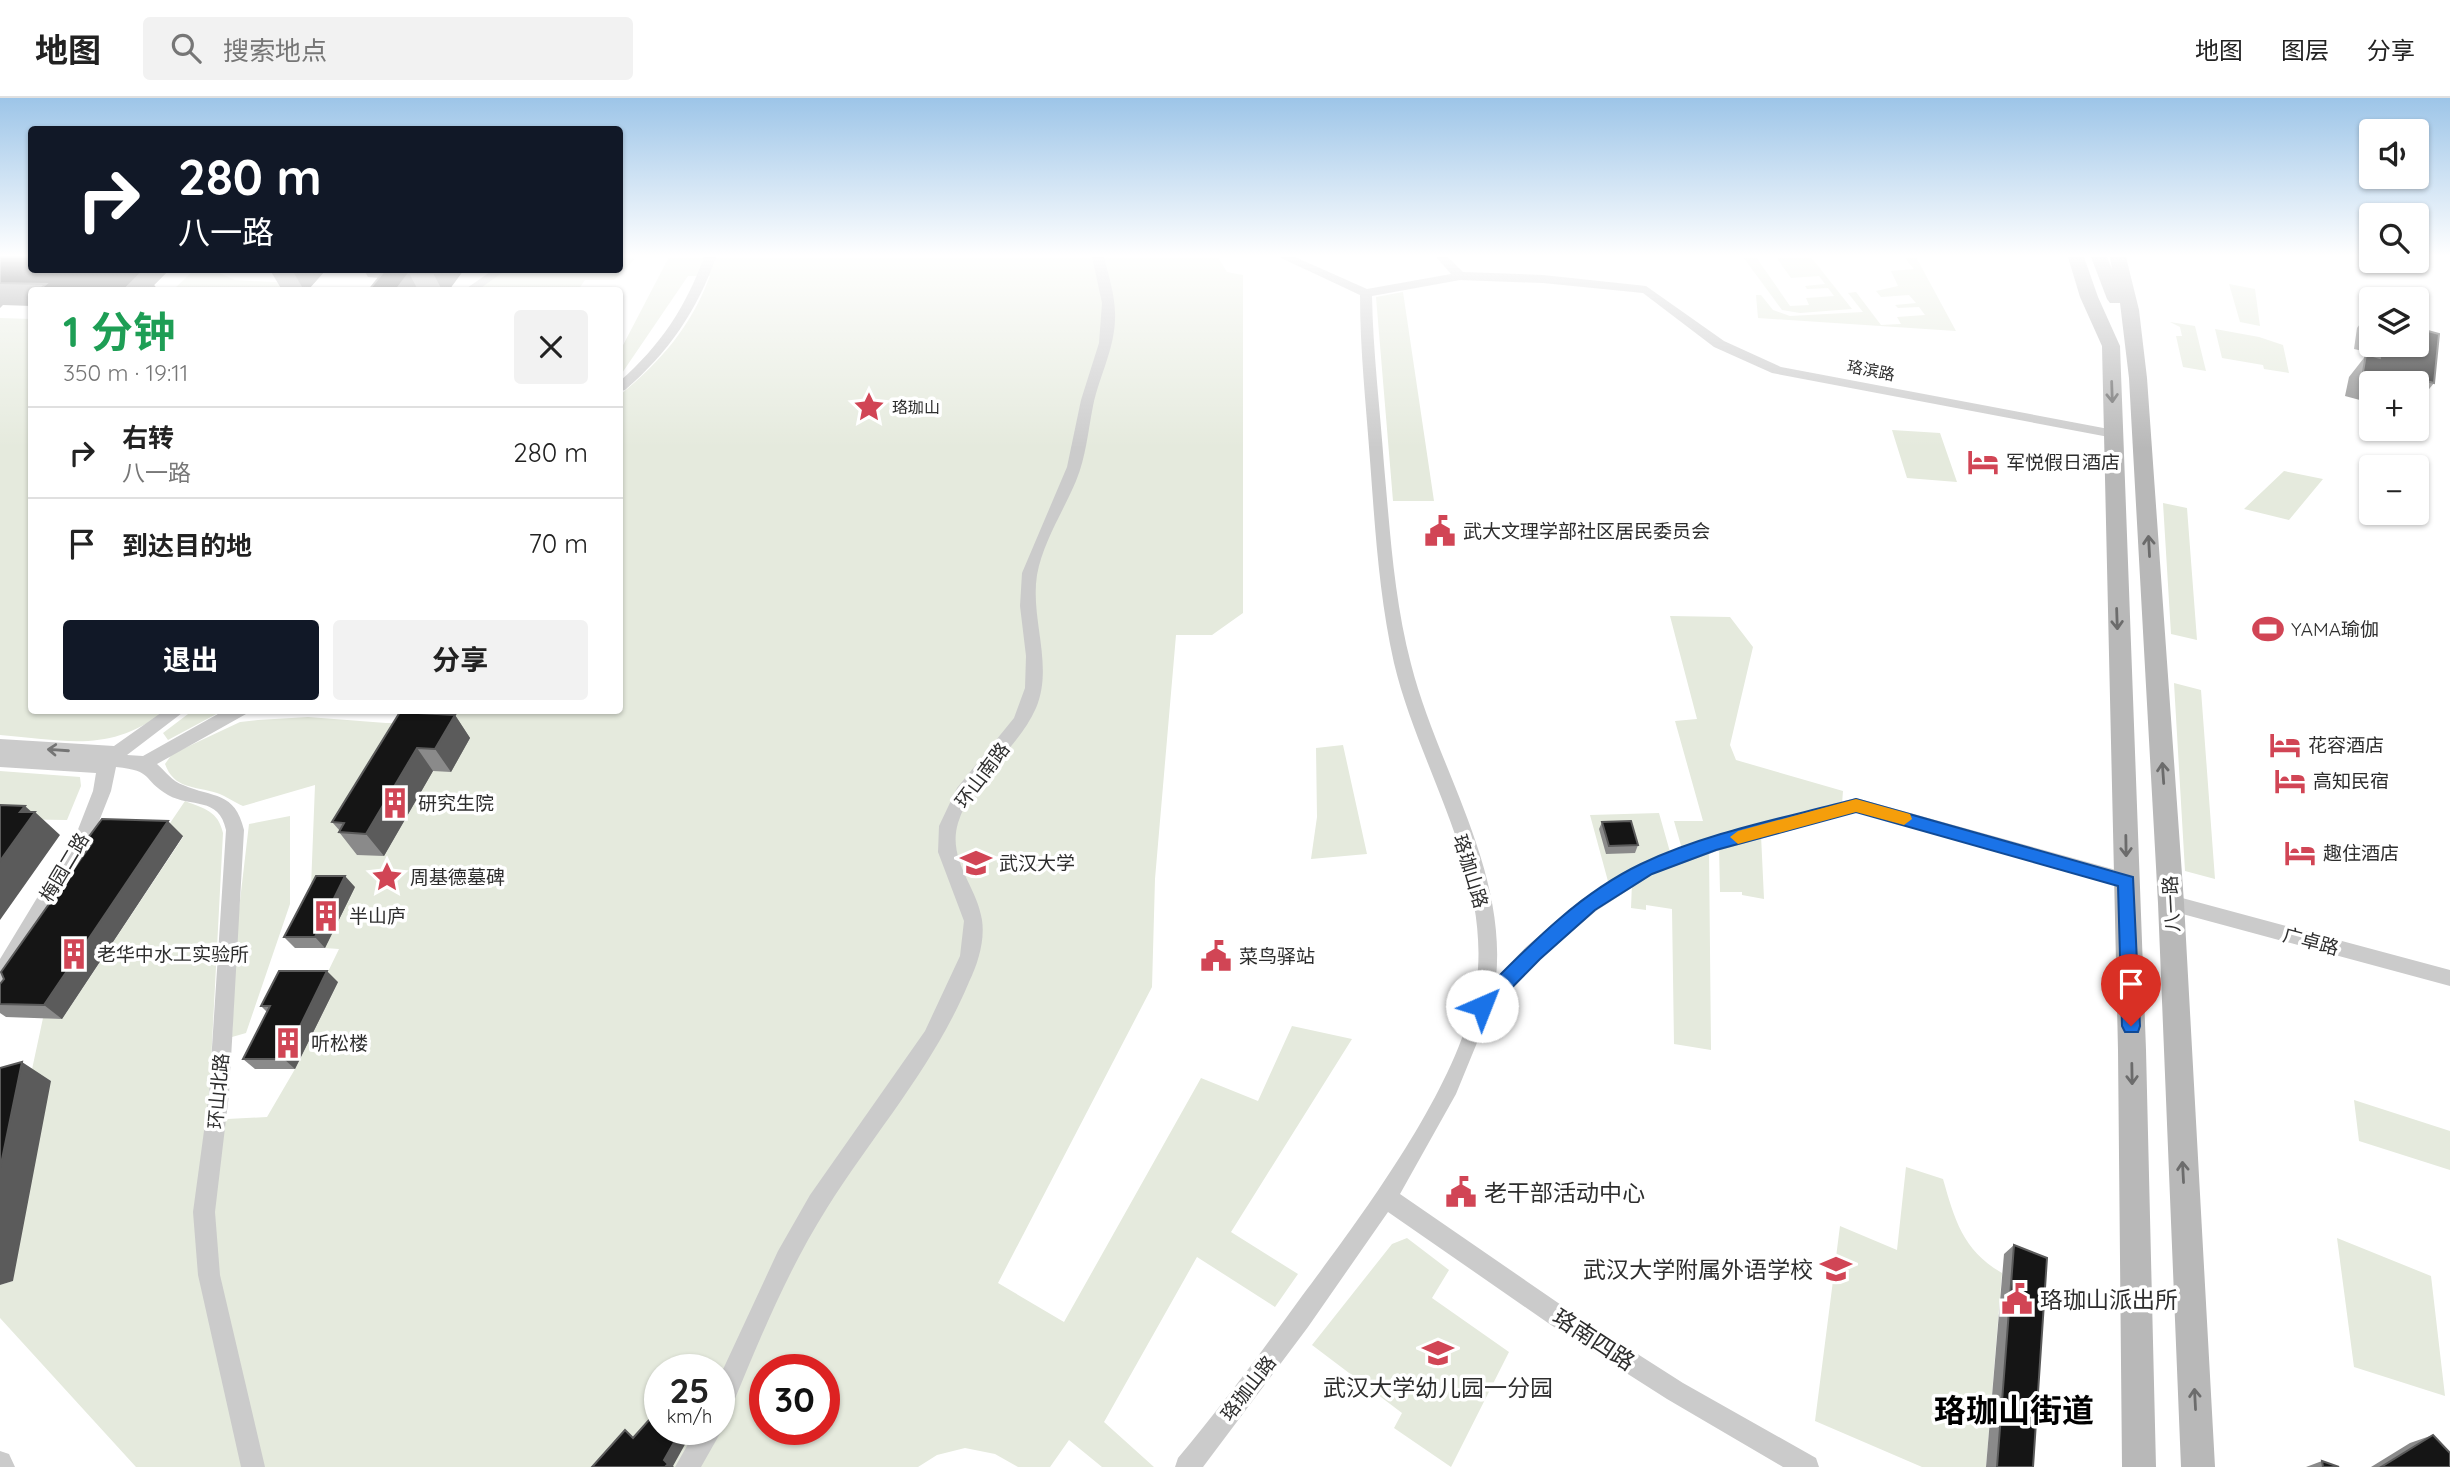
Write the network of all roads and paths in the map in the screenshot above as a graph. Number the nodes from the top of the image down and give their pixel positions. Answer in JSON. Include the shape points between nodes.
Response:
{"nodes":[{"id":1,"x":682,"y":321,"type":"edge"},
{"id":2,"x":1108,"y":321,"type":"edge"},
{"id":3,"x":1366,"y":321,"type":"edge"},
{"id":4,"x":1688,"y":321,"type":"edge"},
{"id":5,"x":2107,"y":321,"type":"edge"},
{"id":6,"x":2123,"y":321,"type":"edge"},
{"id":7,"x":2122,"y":342,"type":"junction"},
{"id":8,"x":623,"y":384,"type":"edge"},
{"id":9,"x":2114,"y":434,"type":"junction"},
{"id":10,"x":173,"y":714,"type":"edge"},
{"id":11,"x":233,"y":714,"type":"edge"},
{"id":12,"x":0,"y":746,"type":"edge"},
{"id":13,"x":112,"y":760,"type":"junction"},
{"id":14,"x":0,"y":761,"type":"edge"},
{"id":15,"x":145,"y":763,"type":"junction"},
{"id":16,"x":2127,"y":881,"type":"junction"},
{"id":17,"x":2171,"y":904,"type":"junction"},
{"id":18,"x":0,"y":976,"type":"edge"},
{"id":19,"x":2450,"y":978,"type":"edge"},
{"id":20,"x":1482,"y":1006,"type":"junction"},
{"id":21,"x":1387,"y":1198,"type":"junction"},
{"id":22,"x":735,"y":1371,"type":"edge"},
{"id":23,"x":701,"y":1445,"type":"edge"},
{"id":24,"x":0,"y":1463,"type":"edge"},
{"id":25,"x":4,"y":1467,"type":"edge"},
{"id":26,"x":253,"y":1467,"type":"edge"},
{"id":27,"x":687,"y":1467,"type":"edge"},
{"id":28,"x":1187,"y":1467,"type":"edge"},
{"id":29,"x":1807,"y":1467,"type":"edge"},
{"id":30,"x":2139,"y":1467,"type":"edge"},
{"id":31,"x":2198,"y":1467,"type":"edge"}],
"edges":[{"from":1,"to":8,"type":"street","via":[[651,360]]},
{"from":2,"to":22,"type":"street","name":"环山南路","via":[[1078,456],[1029,575],[1026,604],[1035,670],[1031,701],[960,800],[947,830],[948,866],[974,923],[968,962],[914,1068],[835,1176],[798,1237]]},
{"from":3,"to":20,"type":"street","name":"珞珈山路","via":[[1393,616],[1419,722],[1482,901],[1488,954]]},
{"from":4,"to":9,"type":"street","name":"珞滨路","via":[[1719,344],[1777,370]]},
{"from":5,"to":7,"type":"main road","name":"八一路"},
{"from":6,"to":7,"type":"main road","name":"八一路"},
{"from":7,"to":9,"type":"main road","name":"八一路","one_way":true},
{"from":17,"to":7,"type":"main road","name":"八一路","one_way":true,"via":[[2138,378]]},
{"from":9,"to":16,"type":"main road","name":"八一路","one_way":true},
{"from":10,"to":13,"type":"street"},
{"from":11,"to":15,"type":"street"},
{"from":13,"to":12,"type":"street","one_way":true},
{"from":13,"to":14,"type":"street"},
{"from":13,"to":15,"type":"street"},
{"from":13,"to":18,"type":"street","name":"梅园二路","via":[[85,834]]},
{"from":15,"to":26,"type":"street","name":"环山北路","via":[[166,785],[227,808],[235,830],[219,1094],[204,1212],[209,1275]]},
{"from":16,"to":20,"type":"street","via":[[1856,805],[1702,848],[1646,869],[1589,905]]},
{"from":16,"to":30,"type":"main road","name":"八一路","one_way":true},
{"from":17,"to":19,"type":"street","name":"广卓路"},
{"from":31,"to":17,"type":"main road","name":"八一路","one_way":true},
{"from":20,"to":21,"type":"street","name":"珞珈山路","via":[[1420,1144]]},
{"from":21,"to":28,"type":"street","name":"珞珈山路"},
{"from":21,"to":29,"type":"street","name":"珞南四路","via":[[1570,1324]]},
{"from":23,"to":27,"type":"street"},
{"from":24,"to":25,"type":"street"}]}
